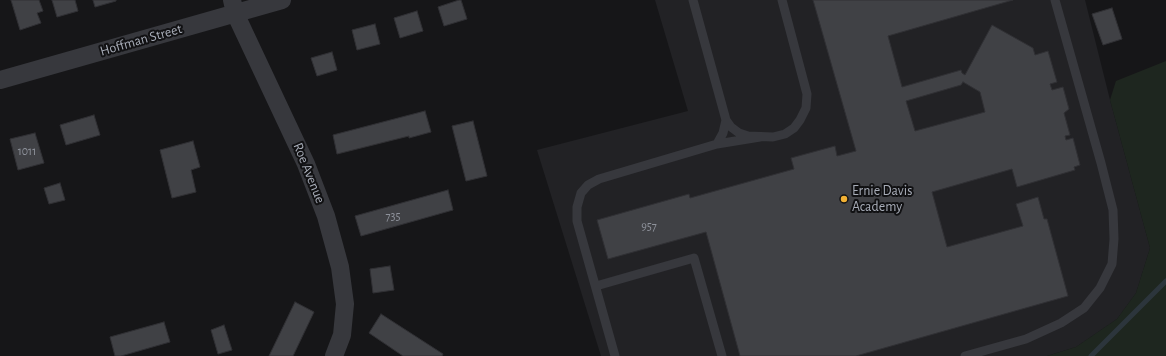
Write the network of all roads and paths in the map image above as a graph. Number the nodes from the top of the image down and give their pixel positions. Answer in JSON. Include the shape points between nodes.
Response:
{"nodes":[{"id":1,"x":282,"y":0,"type":"edge"},
{"id":2,"x":693,"y":0,"type":"edge"},
{"id":3,"x":782,"y":0,"type":"edge"},
{"id":4,"x":1055,"y":0,"type":"edge"},
{"id":5,"x":234,"y":7,"type":"edge"},
{"id":6,"x":0,"y":80,"type":"edge"},
{"id":7,"x":726,"y":120,"type":"junction"},
{"id":8,"x":760,"y":137,"type":"junction"},
{"id":9,"x":717,"y":144,"type":"junction"},
{"id":10,"x":596,"y":286,"type":"junction"},
{"id":11,"x":334,"y":356,"type":"edge"},
{"id":12,"x":615,"y":356,"type":"edge"},
{"id":13,"x":722,"y":356,"type":"edge"},
{"id":14,"x":965,"y":356,"type":"edge"}],
"edges":[{"from":1,"to":5,"type":"street","name":"Hoffman Street"},
{"from":2,"to":7,"type":"lane"},
{"from":3,"to":8,"type":"lane","via":[[807,94],[806,108],[794,128],[785,134]]},
{"from":4,"to":14,"type":"lane","via":[[1113,210],[1112,264],[1100,288],[1084,308],[1061,323],[1026,339]]},
{"from":5,"to":6,"type":"street","name":"Hoffman Street"},
{"from":5,"to":11,"type":"street","name":"Roe Avenue","via":[[306,164],[326,216],[340,267],[345,304],[342,335]]},
{"from":7,"to":8,"type":"lane","via":[[739,133]]},
{"from":7,"to":9,"type":"lane","via":[[724,133]]},
{"from":8,"to":9,"type":"lane"},
{"from":9,"to":10,"type":"lane","via":[[599,178],[581,193],[577,221]]},
{"from":10,"to":12,"type":"lane"},
{"from":10,"to":13,"type":"lane","via":[[694,258]]}]}
